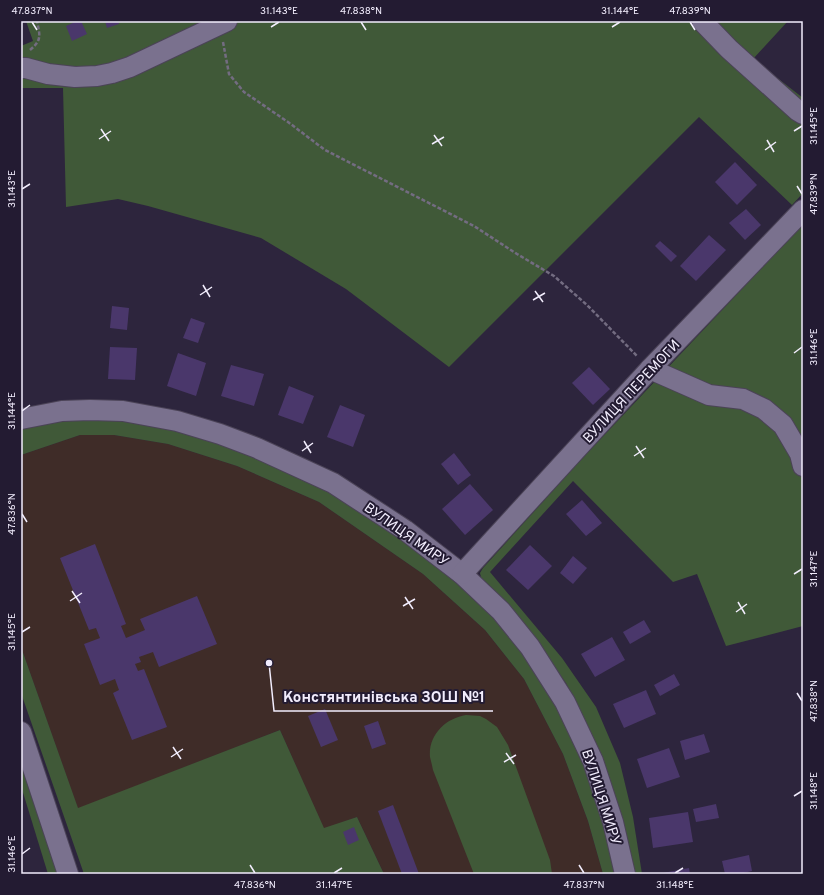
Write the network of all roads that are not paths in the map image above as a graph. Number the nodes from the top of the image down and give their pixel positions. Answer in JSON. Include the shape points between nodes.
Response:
{"nodes":[{"id":1,"x":702,"y":21,"type":"edge"},
{"id":2,"x":223,"y":23,"type":"edge"},
{"id":3,"x":23,"y":61,"type":"edge"},
{"id":4,"x":803,"y":114,"type":"edge"},
{"id":5,"x":803,"y":210,"type":"edge"},
{"id":6,"x":650,"y":369,"type":"junction"},
{"id":7,"x":21,"y":419,"type":"edge"},
{"id":8,"x":803,"y":466,"type":"edge"},
{"id":9,"x":462,"y":574,"type":"junction"},
{"id":10,"x":21,"y":732,"type":"edge"},
{"id":11,"x":68,"y":874,"type":"edge"},
{"id":12,"x":625,"y":874,"type":"edge"}],
"edges":[{"from":1,"to":4,"type":"street"},
{"from":2,"to":3,"type":"street","via":[[130,66],[97,76],[48,74],[26,68]]},
{"from":5,"to":6,"type":"street","name":"ВУЛИЦЯ ПЕРЕМОГИ"},
{"from":6,"to":8,"type":"street","via":[[708,395],[743,399],[764,409],[783,425],[800,454]]},
{"from":6,"to":9,"type":"street","name":"ВУЛИЦЯ ПЕРЕМОГИ"},
{"from":7,"to":9,"type":"street","name":"ВУЛИЦЯ МИРУ","via":[[62,411],[123,411],[220,434],[333,483],[405,530]]},
{"from":9,"to":12,"type":"street","name":"ВУЛИЦЯ МИРУ","via":[[501,611],[530,647],[565,702],[593,760],[613,822]]},
{"from":10,"to":11,"type":"street"}]}
